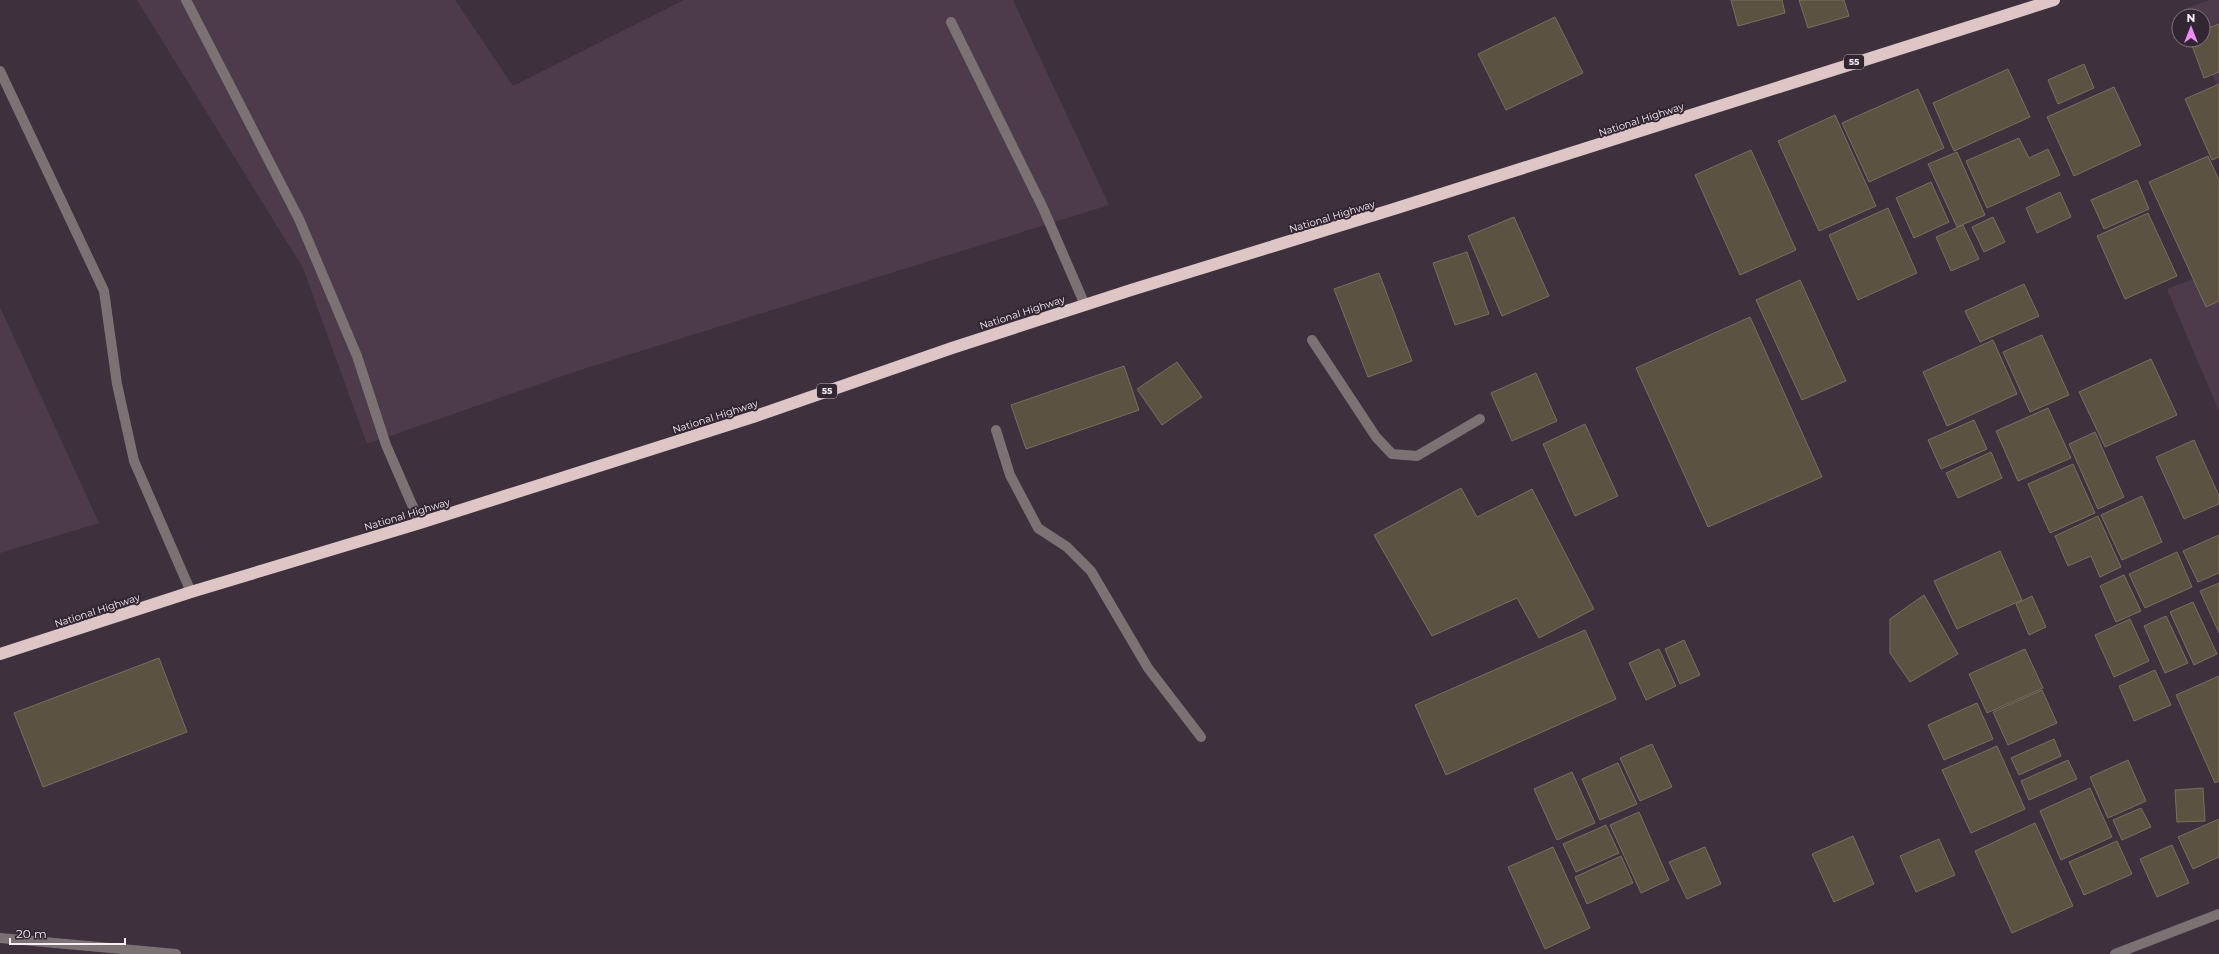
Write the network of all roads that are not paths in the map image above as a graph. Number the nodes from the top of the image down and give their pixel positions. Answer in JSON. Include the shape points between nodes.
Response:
{"nodes":[{"id":1,"x":186,"y":0,"type":"edge"},
{"id":2,"x":2054,"y":0,"type":"edge"},
{"id":3,"x":951,"y":22,"type":"dead end"},
{"id":4,"x":0,"y":71,"type":"edge"},
{"id":5,"x":1085,"y":305,"type":"junction"},
{"id":6,"x":1312,"y":340,"type":"dead end"},
{"id":7,"x":1480,"y":419,"type":"dead end"},
{"id":8,"x":996,"y":430,"type":"dead end"},
{"id":9,"x":420,"y":522,"type":"junction"},
{"id":10,"x":191,"y":592,"type":"junction"},
{"id":11,"x":0,"y":654,"type":"edge"},
{"id":12,"x":1201,"y":737,"type":"dead end"},
{"id":13,"x":2219,"y":914,"type":"edge"},
{"id":14,"x":0,"y":938,"type":"edge"},
{"id":15,"x":176,"y":954,"type":"edge"},
{"id":16,"x":2115,"y":954,"type":"edge"}],
"edges":[{"from":1,"to":9,"type":"street","via":[[299,219],[357,356],[386,445]]},
{"from":2,"to":5,"type":"highway","name":"National Highway","number":"55","via":[[1655,128]]},
{"from":3,"to":5,"type":"street","via":[[1043,208]]},
{"from":4,"to":10,"type":"street","via":[[104,291],[117,384],[134,461]]},
{"from":5,"to":9,"type":"highway","name":"National Highway","number":"55","via":[[746,419]]},
{"from":6,"to":7,"type":"street","via":[[1376,437],[1392,454],[1417,456]]},
{"from":8,"to":12,"type":"street","via":[[1010,475],[1038,528],[1067,547],[1092,571],[1148,668]]},
{"from":9,"to":10,"type":"highway","name":"National Highway","number":"55"},
{"from":10,"to":11,"type":"highway","name":"National Highway","number":"55"},
{"from":13,"to":16,"type":"street"},
{"from":14,"to":15,"type":"street"}]}
